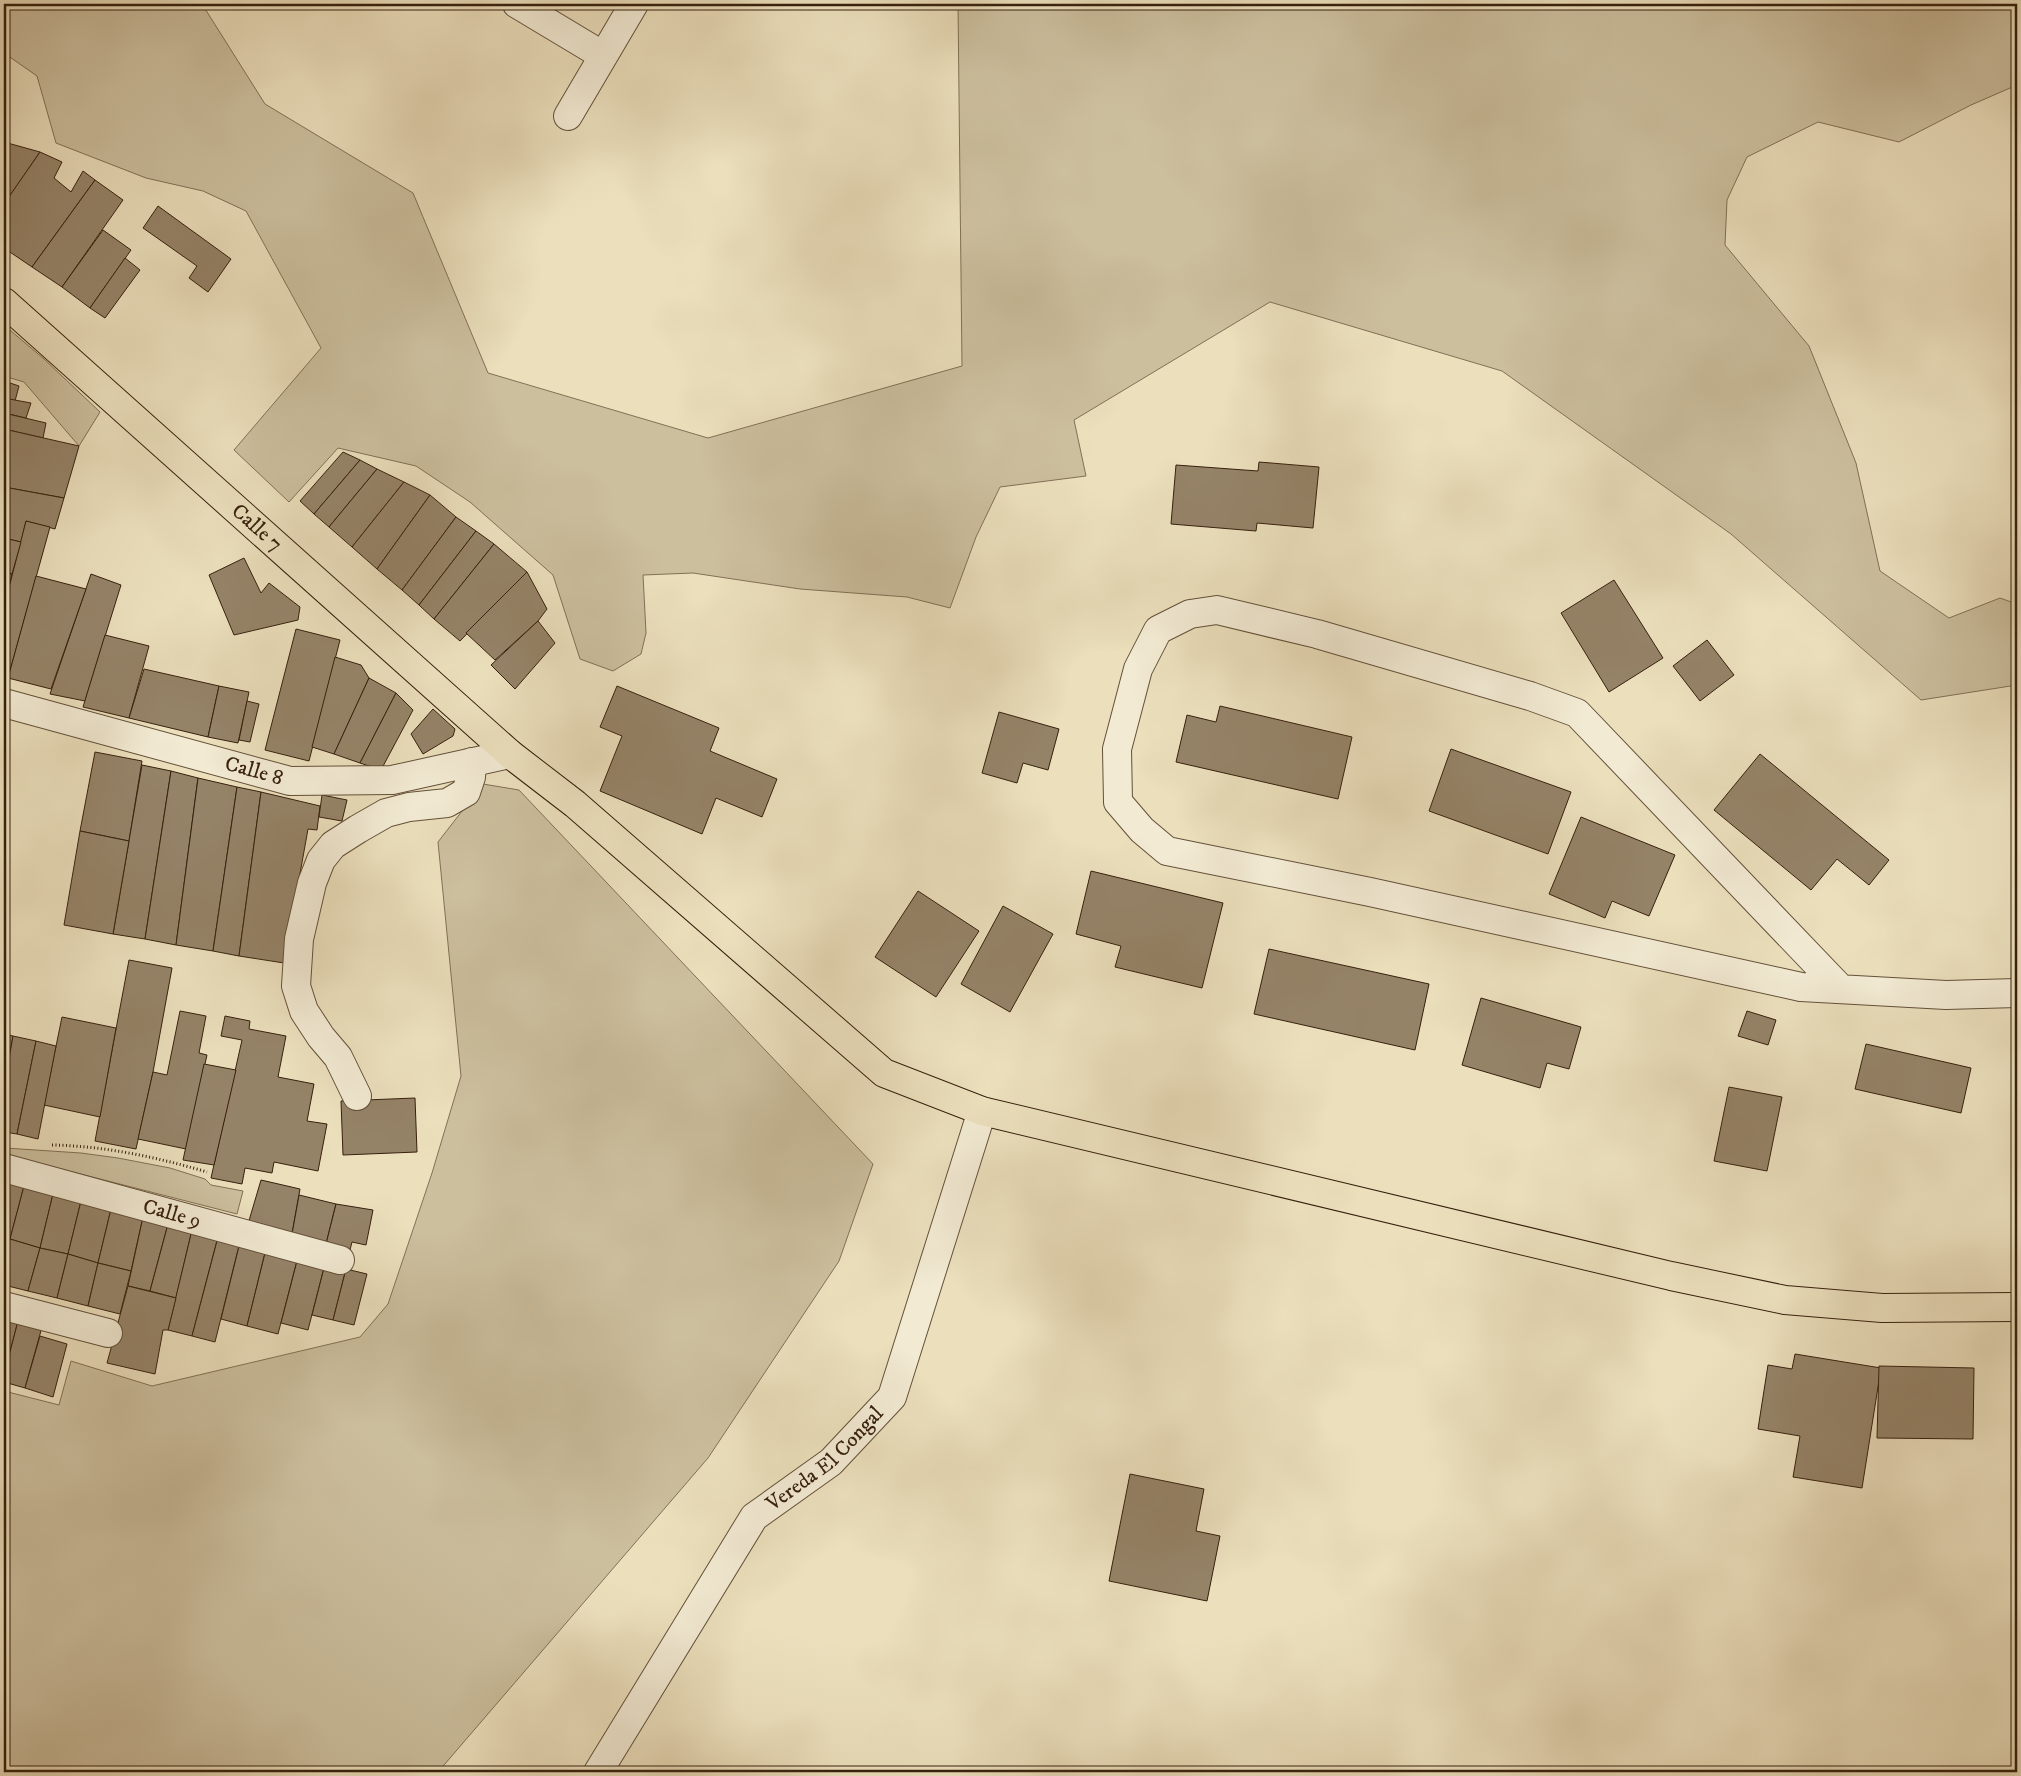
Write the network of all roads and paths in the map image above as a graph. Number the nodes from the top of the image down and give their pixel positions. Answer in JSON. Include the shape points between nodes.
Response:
{"nodes":[{"id":1,"x":517,"y":4,"type":"edge"},
{"id":2,"x":634,"y":4,"type":"edge"},
{"id":3,"x":602,"y":55,"type":"junction"},
{"id":4,"x":568,"y":116,"type":"dead end"},
{"id":5,"x":4,"y":302,"type":"edge"},
{"id":6,"x":4,"y":703,"type":"edge"},
{"id":7,"x":515,"y":759,"type":"junction"},
{"id":8,"x":472,"y":762,"type":"junction"},
{"id":9,"x":1841,"y":990,"type":"junction"},
{"id":10,"x":2017,"y":993,"type":"edge"},
{"id":11,"x":357,"y":1096,"type":"dead end"},
{"id":12,"x":982,"y":1111,"type":"junction"},
{"id":13,"x":47,"y":1145,"type":"dead end"},
{"id":14,"x":4,"y":1168,"type":"edge"},
{"id":15,"x":207,"y":1172,"type":"dead end"},
{"id":16,"x":340,"y":1260,"type":"dead end"},
{"id":17,"x":4,"y":1306,"type":"edge"},
{"id":18,"x":2017,"y":1307,"type":"edge"},
{"id":19,"x":108,"y":1333,"type":"dead end"},
{"id":20,"x":598,"y":1772,"type":"edge"}],
"edges":[{"from":1,"to":3,"type":"street"},
{"from":2,"to":3,"type":"street"},
{"from":3,"to":4,"type":"street"},
{"from":5,"to":7,"type":"main road","name":"Calle 7"},
{"from":6,"to":8,"type":"street","name":"Calle 8","via":[[290,781],[392,780]]},
{"from":7,"to":8,"type":"street","name":"Calle 8"},
{"from":7,"to":12,"type":"main road","name":"Calle 7","via":[[575,804],[884,1073]]},
{"from":8,"to":11,"type":"street","via":[[466,792],[447,803],[386,813],[358,829],[333,845],[321,860],[312,883],[299,939],[296,986],[304,1011],[338,1057]]},
{"from":9,"to":9,"type":"street","via":[[1801,987],[1167,851],[1142,830],[1118,802],[1117,749],[1138,669],[1158,630],[1190,614],[1217,610],[1317,634],[1530,696],[1577,713]]},
{"from":9,"to":10,"type":"street","via":[[1946,995]]},
{"from":12,"to":18,"type":"main road","name":"Calle 7","via":[[1671,1276],[1785,1300],[1882,1308]]},
{"from":12,"to":20,"type":"street","name":"Vereda El Congal","via":[[892,1396],[831,1462],[754,1516]]},
{"from":13,"to":15,"type":"path","via":[[84,1145],[170,1161]]},
{"from":14,"to":16,"type":"street","name":"Calle 9"},
{"from":17,"to":19,"type":"street"}]}
